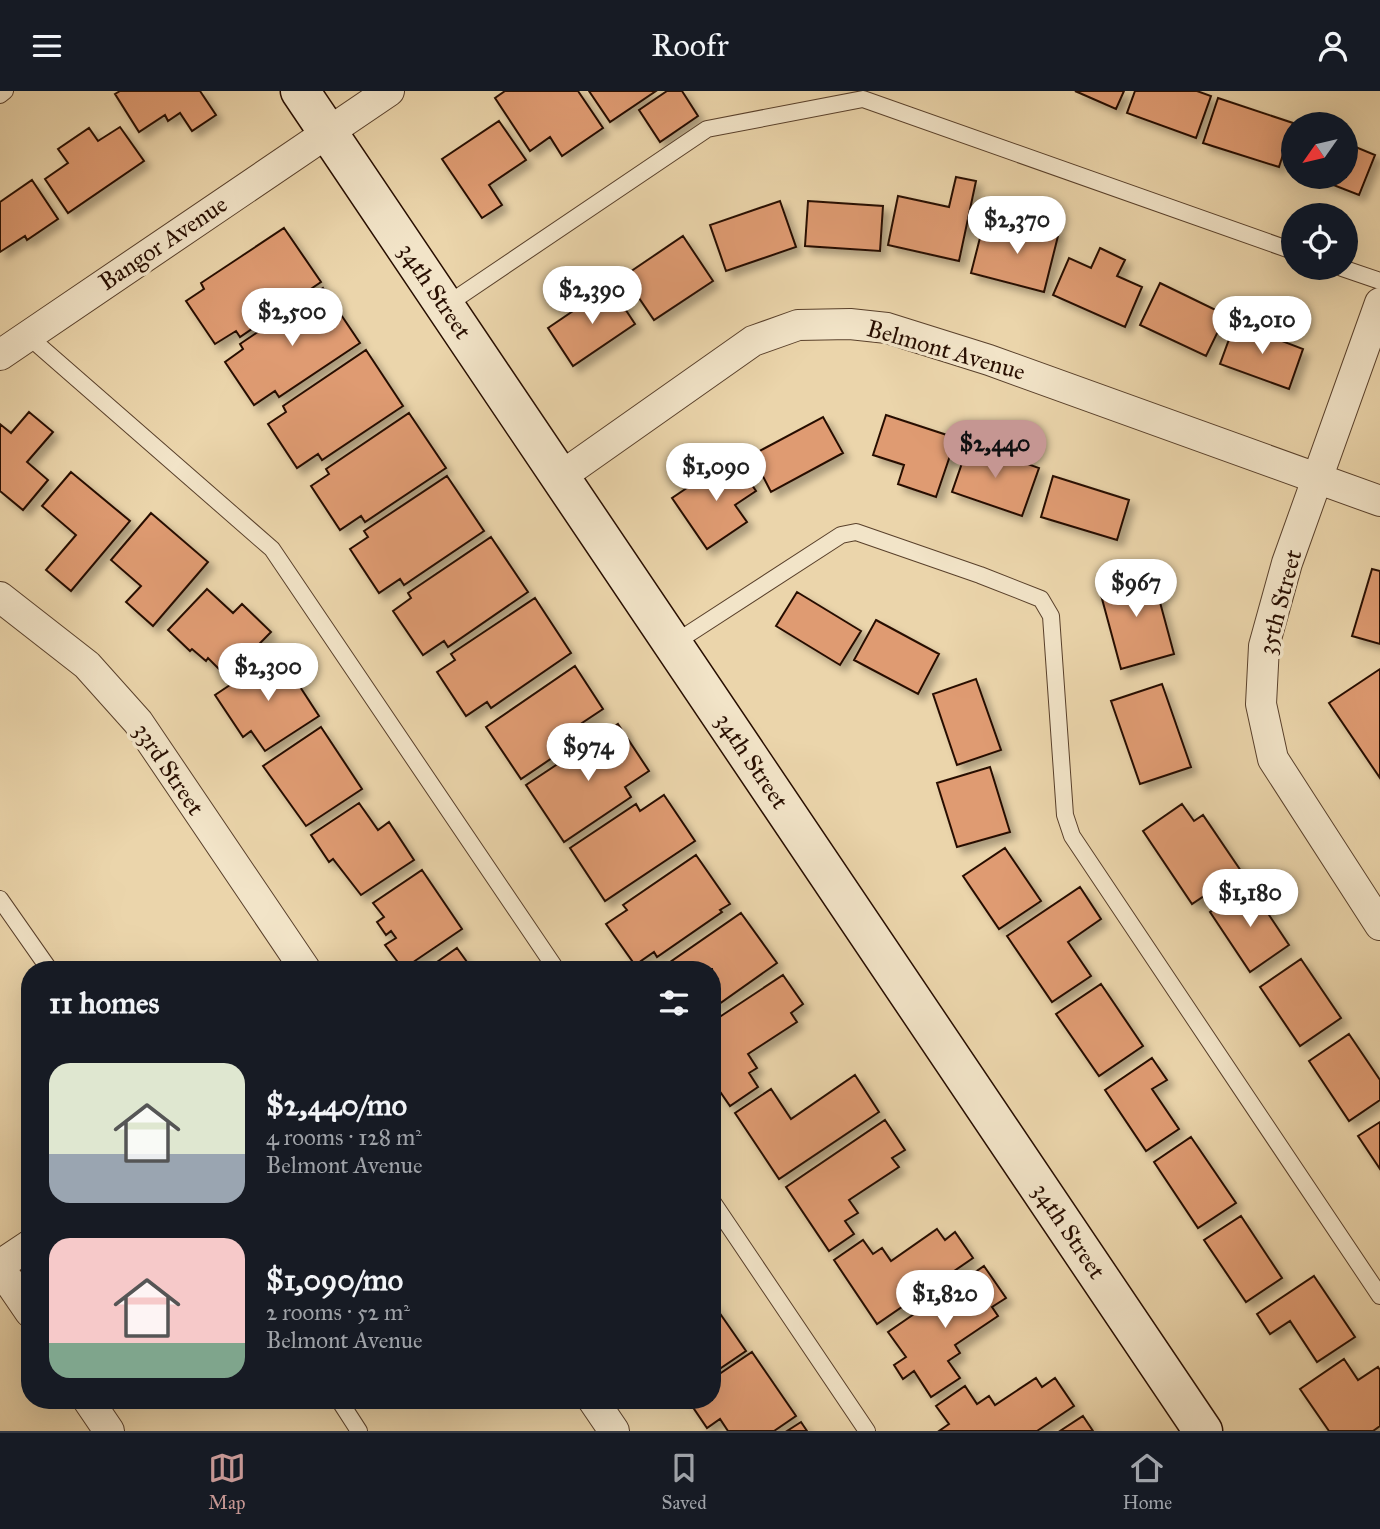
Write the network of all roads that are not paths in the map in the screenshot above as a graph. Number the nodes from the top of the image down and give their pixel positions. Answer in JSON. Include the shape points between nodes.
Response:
{"nodes":[{"id":1,"x":5,"y":91,"type":"edge"},
{"id":2,"x":300,"y":91,"type":"edge"},
{"id":3,"x":389,"y":91,"type":"edge"},
{"id":4,"x":0,"y":95,"type":"edge"},
{"id":5,"x":327,"y":132,"type":"junction"},
{"id":6,"x":1281,"y":247,"type":"edge"},
{"id":7,"x":1358,"y":273,"type":"edge"},
{"id":8,"x":1380,"y":281,"type":"edge"},
{"id":9,"x":1380,"y":303,"type":"edge"},
{"id":10,"x":445,"y":306,"type":"junction"},
{"id":11,"x":9,"y":345,"type":"edge"},
{"id":12,"x":560,"y":477,"type":"junction"},
{"id":13,"x":1318,"y":478,"type":"junction"},
{"id":14,"x":1380,"y":501,"type":"edge"},
{"id":15,"x":0,"y":597,"type":"edge"},
{"id":16,"x":673,"y":645,"type":"junction"},
{"id":17,"x":0,"y":899,"type":"edge"},
{"id":18,"x":1380,"y":925,"type":"edge"},
{"id":19,"x":43,"y":961,"type":"edge"},
{"id":20,"x":300,"y":961,"type":"edge"},
{"id":21,"x":551,"y":961,"type":"edge"},
{"id":22,"x":721,"y":1214,"type":"edge"},
{"id":23,"x":21,"y":1251,"type":"edge"},
{"id":24,"x":0,"y":1266,"type":"edge"},
{"id":25,"x":1380,"y":1296,"type":"edge"},
{"id":26,"x":21,"y":1299,"type":"edge"},
{"id":27,"x":94,"y":1409,"type":"edge"},
{"id":28,"x":344,"y":1409,"type":"edge"},
{"id":29,"x":599,"y":1409,"type":"edge"},
{"id":30,"x":109,"y":1431,"type":"edge"},
{"id":31,"x":359,"y":1431,"type":"edge"},
{"id":32,"x":614,"y":1431,"type":"edge"},
{"id":33,"x":867,"y":1431,"type":"edge"},
{"id":34,"x":1203,"y":1431,"type":"edge"}],
"edges":[{"from":1,"to":4,"type":"lane"},
{"from":2,"to":5,"type":"main road","name":"34th Street"},
{"from":3,"to":5,"type":"street","name":"Bangor Avenue"},
{"from":5,"to":10,"type":"main road","name":"34th Street"},
{"from":5,"to":11,"type":"street","name":"Bangor Avenue"},
{"from":6,"to":10,"type":"lane","via":[[863,99],[707,129]]},
{"from":7,"to":8,"type":"lane"},
{"from":9,"to":13,"type":"street","name":"35th Street"},
{"from":10,"to":12,"type":"main road","name":"34th Street"},
{"from":11,"to":21,"type":"lane","via":[[272,549]]},
{"from":12,"to":13,"type":"street","name":"Belmont Avenue","via":[[753,341],[798,325],[849,324],[887,328],[989,360]]},
{"from":12,"to":16,"type":"main road","name":"34th Street"},
{"from":13,"to":14,"type":"street","name":"Belmont Avenue"},
{"from":13,"to":18,"type":"street","name":"35th Street","via":[[1287,563],[1264,646],[1261,704],[1273,759]]},
{"from":15,"to":20,"type":"street","name":"33rd Street","via":[[86,665],[138,722]]},
{"from":16,"to":25,"type":"lane","via":[[841,535],[856,532],[1041,599],[1051,616],[1065,815],[1072,836]]},
{"from":16,"to":34,"type":"main road","name":"34th Street"},
{"from":17,"to":19,"type":"lane"},
{"from":22,"to":33,"type":"lane"},
{"from":23,"to":24,"type":"street"},
{"from":24,"to":26,"type":"street"},
{"from":27,"to":30,"type":"street"},
{"from":28,"to":31,"type":"lane"},
{"from":29,"to":32,"type":"street"}]}
